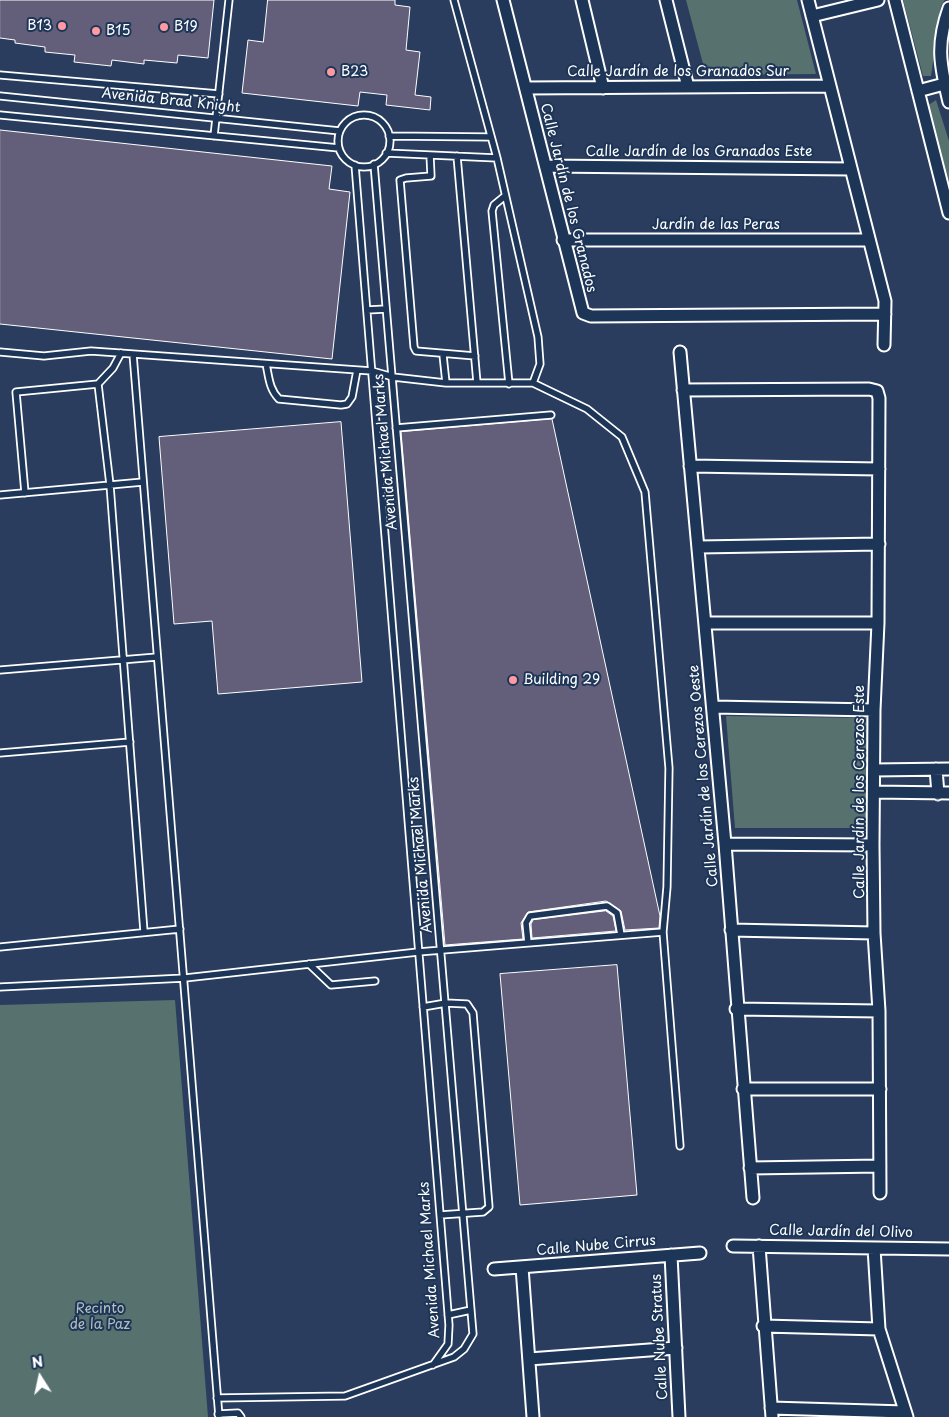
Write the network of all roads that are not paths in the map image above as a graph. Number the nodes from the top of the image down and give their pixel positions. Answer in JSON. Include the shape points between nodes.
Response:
{"nodes":[{"id":1,"x":229,"y":0,"type":"edge"},
{"id":2,"x":454,"y":0,"type":"edge"},
{"id":3,"x":503,"y":0,"type":"edge"},
{"id":4,"x":582,"y":0,"type":"edge"},
{"id":5,"x":666,"y":0,"type":"edge"},
{"id":6,"x":808,"y":0,"type":"edge"},
{"id":7,"x":895,"y":0,"type":"edge"},
{"id":8,"x":873,"y":1,"type":"edge"},
{"id":9,"x":949,"y":8,"type":"edge"},
{"id":10,"x":812,"y":16,"type":"junction"},
{"id":11,"x":0,"y":75,"type":"edge"},
{"id":12,"x":944,"y":84,"type":"junction"},
{"id":13,"x":830,"y":86,"type":"junction"},
{"id":14,"x":688,"y":87,"type":"junction"},
{"id":15,"x":526,"y":88,"type":"junction"},
{"id":16,"x":603,"y":88,"type":"junction"},
{"id":17,"x":918,"y":91,"type":"junction"},
{"id":18,"x":219,"y":94,"type":"junction"},
{"id":19,"x":0,"y":96,"type":"edge"},
{"id":20,"x":949,"y":102,"type":"edge"},
{"id":21,"x":0,"y":115,"type":"edge"},
{"id":22,"x":216,"y":118,"type":"junction"},
{"id":23,"x":340,"y":131,"type":"junction"},
{"id":24,"x":214,"y":136,"type":"junction"},
{"id":25,"x":389,"y":136,"type":"junction"},
{"id":26,"x":490,"y":137,"type":"junction"},
{"id":27,"x":338,"y":148,"type":"junction"},
{"id":28,"x":386,"y":153,"type":"junction"},
{"id":29,"x":430,"y":155,"type":"junction"},
{"id":30,"x":456,"y":156,"type":"junction"},
{"id":31,"x":497,"y":158,"type":"junction"},
{"id":32,"x":374,"y":164,"type":"junction"},
{"id":33,"x":355,"y":165,"type":"junction"},
{"id":34,"x":546,"y":166,"type":"junction"},
{"id":35,"x":851,"y":168,"type":"junction"},
{"id":36,"x":505,"y":196,"type":"junction"},
{"id":37,"x":949,"y":213,"type":"edge"},
{"id":38,"x":563,"y":240,"type":"junction"},
{"id":39,"x":869,"y":240,"type":"junction"},
{"id":40,"x":386,"y":309,"type":"junction"},
{"id":41,"x":367,"y":310,"type":"junction"},
{"id":42,"x":885,"y":314,"type":"junction"},
{"id":43,"x":884,"y":345,"type":"dead end"},
{"id":44,"x":0,"y":352,"type":"edge"},
{"id":45,"x":680,"y":352,"type":"dead end"},
{"id":46,"x":121,"y":353,"type":"junction"},
{"id":47,"x":133,"y":354,"type":"junction"},
{"id":48,"x":443,"y":355,"type":"junction"},
{"id":49,"x":475,"y":356,"type":"junction"},
{"id":50,"x":266,"y":364,"type":"junction"},
{"id":51,"x":358,"y":370,"type":"junction"},
{"id":52,"x":372,"y":371,"type":"junction"},
{"id":53,"x":393,"y":377,"type":"junction"},
{"id":54,"x":446,"y":383,"type":"junction"},
{"id":55,"x":477,"y":383,"type":"junction"},
{"id":56,"x":533,"y":383,"type":"junction"},
{"id":57,"x":98,"y":384,"type":"junction"},
{"id":58,"x":509,"y":384,"type":"junction"},
{"id":59,"x":683,"y":390,"type":"junction"},
{"id":60,"x":551,"y":415,"type":"dead end"},
{"id":61,"x":396,"y":428,"type":"junction"},
{"id":62,"x":690,"y":466,"type":"junction"},
{"id":63,"x":879,"y":469,"type":"junction"},
{"id":64,"x":143,"y":482,"type":"junction"},
{"id":65,"x":110,"y":485,"type":"junction"},
{"id":66,"x":25,"y":493,"type":"junction"},
{"id":67,"x":0,"y":495,"type":"edge"},
{"id":68,"x":879,"y":544,"type":"junction"},
{"id":69,"x":698,"y":547,"type":"junction"},
{"id":70,"x":705,"y":623,"type":"junction"},
{"id":71,"x":878,"y":623,"type":"junction"},
{"id":72,"x":157,"y":657,"type":"junction"},
{"id":73,"x":124,"y":660,"type":"junction"},
{"id":74,"x":0,"y":670,"type":"edge"},
{"id":75,"x":713,"y":707,"type":"junction"},
{"id":76,"x":874,"y":710,"type":"junction"},
{"id":77,"x":130,"y":742,"type":"junction"},
{"id":78,"x":0,"y":753,"type":"edge"},
{"id":79,"x":936,"y":769,"type":"junction"},
{"id":80,"x":949,"y":769,"type":"edge"},
{"id":81,"x":874,"y":770,"type":"junction"},
{"id":82,"x":874,"y":792,"type":"junction"},
{"id":83,"x":943,"y":793,"type":"edge"},
{"id":84,"x":725,"y":844,"type":"junction"},
{"id":85,"x":873,"y":845,"type":"junction"},
{"id":86,"x":180,"y":928,"type":"junction"},
{"id":87,"x":731,"y":930,"type":"junction"},
{"id":88,"x":144,"y":932,"type":"junction"},
{"id":89,"x":663,"y":932,"type":"junction"},
{"id":90,"x":874,"y":933,"type":"junction"},
{"id":91,"x":621,"y":935,"type":"junction"},
{"id":92,"x":528,"y":943,"type":"junction"},
{"id":93,"x":0,"y":947,"type":"edge"},
{"id":94,"x":442,"y":950,"type":"junction"},
{"id":95,"x":418,"y":952,"type":"junction"},
{"id":96,"x":309,"y":964,"type":"junction"},
{"id":97,"x":185,"y":978,"type":"junction"},
{"id":98,"x":375,"y":981,"type":"dead end"},
{"id":99,"x":0,"y":987,"type":"edge"},
{"id":100,"x":446,"y":1003,"type":"junction"},
{"id":101,"x":423,"y":1006,"type":"junction"},
{"id":102,"x":736,"y":1008,"type":"junction"},
{"id":103,"x":879,"y":1011,"type":"junction"},
{"id":104,"x":743,"y":1089,"type":"junction"},
{"id":105,"x":880,"y":1089,"type":"junction"},
{"id":106,"x":680,"y":1146,"type":"dead end"},
{"id":107,"x":880,"y":1166,"type":"junction"},
{"id":108,"x":750,"y":1168,"type":"junction"},
{"id":109,"x":880,"y":1193,"type":"dead end"},
{"id":110,"x":752,"y":1198,"type":"dead end"},
{"id":111,"x":463,"y":1214,"type":"junction"},
{"id":112,"x":440,"y":1215,"type":"junction"},
{"id":113,"x":733,"y":1246,"type":"dead end"},
{"id":114,"x":759,"y":1246,"type":"junction"},
{"id":115,"x":874,"y":1248,"type":"junction"},
{"id":116,"x":949,"y":1249,"type":"edge"},
{"id":117,"x":700,"y":1253,"type":"dead end"},
{"id":118,"x":671,"y":1255,"type":"junction"},
{"id":119,"x":522,"y":1267,"type":"junction"},
{"id":120,"x":494,"y":1269,"type":"dead end"},
{"id":121,"x":471,"y":1310,"type":"junction"},
{"id":122,"x":448,"y":1315,"type":"junction"},
{"id":123,"x":763,"y":1326,"type":"junction"},
{"id":124,"x":879,"y":1329,"type":"junction"},
{"id":125,"x":676,"y":1348,"type":"junction"},
{"id":126,"x":529,"y":1359,"type":"junction"},
{"id":127,"x":433,"y":1365,"type":"junction"},
{"id":128,"x":217,"y":1398,"type":"junction"},
{"id":129,"x":772,"y":1412,"type":"edge"},
{"id":130,"x":218,"y":1415,"type":"edge"},
{"id":131,"x":906,"y":1415,"type":"edge"},
{"id":132,"x":241,"y":1417,"type":"edge"},
{"id":133,"x":533,"y":1417,"type":"edge"},
{"id":134,"x":680,"y":1417,"type":"edge"}],
"edges":[{"from":1,"to":18,"type":"lane"},
{"from":2,"to":26,"type":"lane"},
{"from":3,"to":15,"type":"street","name":"Calle Jardín de los Granados"},
{"from":4,"to":16,"type":"street"},
{"from":5,"to":14,"type":"street"},
{"from":6,"to":10,"type":"street"},
{"from":7,"to":17,"type":"street"},
{"from":8,"to":10,"type":"street"},
{"from":9,"to":12,"type":"street","via":[[941,30],[939,49]]},
{"from":10,"to":13,"type":"street"},
{"from":11,"to":18,"type":"lane"},
{"from":12,"to":17,"type":"street"},
{"from":12,"to":20,"type":"street"},
{"from":13,"to":14,"type":"street","name":"Calle Jardín de los Granados Sur"},
{"from":13,"to":35,"type":"street"},
{"from":14,"to":16,"type":"street","name":"Calle Jardín de los Granados Sur"},
{"from":15,"to":16,"type":"street","name":"Calle Jardín de los Granados Sur"},
{"from":15,"to":34,"type":"street","name":"Calle Jardín de los Granados"},
{"from":17,"to":37,"type":"street"},
{"from":18,"to":22,"type":"lane"},
{"from":19,"to":22,"type":"lane","name":"Avenida Brad Knight"},
{"from":21,"to":24,"type":"lane"},
{"from":22,"to":23,"type":"lane","name":"Avenida Brad Knight"},
{"from":22,"to":24,"type":"lane"},
{"from":23,"to":25,"type":"lane","via":[[348,120],[360,115],[373,116],[384,124]]},
{"from":23,"to":27,"type":"lane"},
{"from":24,"to":27,"type":"lane"},
{"from":25,"to":26,"type":"lane"},
{"from":25,"to":28,"type":"lane"},
{"from":26,"to":31,"type":"lane"},
{"from":27,"to":33,"type":"lane"},
{"from":28,"to":29,"type":"lane"},
{"from":28,"to":32,"type":"lane"},
{"from":29,"to":30,"type":"lane"},
{"from":29,"to":48,"type":"lane","via":[[431,176],[400,180],[414,347],[416,351]]},
{"from":30,"to":31,"type":"lane"},
{"from":30,"to":49,"type":"lane"},
{"from":31,"to":36,"type":"lane"},
{"from":32,"to":33,"type":"lane"},
{"from":32,"to":40,"type":"lane","name":"Avenida Michael Marks"},
{"from":33,"to":41,"type":"lane","name":"Avenida Michael Marks"},
{"from":34,"to":35,"type":"street","name":"Calle Jardín de los Granados Este"},
{"from":34,"to":38,"type":"street","name":"Calle Jardín de los Granados"},
{"from":35,"to":39,"type":"street"},
{"from":36,"to":56,"type":"lane","via":[[538,337],[540,364]]},
{"from":36,"to":58,"type":"lane","via":[[492,211]]},
{"from":38,"to":39,"type":"street","name":"Jardín de las Peras"},
{"from":38,"to":42,"type":"street","name":"Calle Jardín de los Granados","via":[[579,305],[583,313],[591,316]]},
{"from":39,"to":42,"type":"street","via":[[885,301]]},
{"from":40,"to":41,"type":"lane"},
{"from":40,"to":53,"type":"lane","name":"Avenida Michael Marks"},
{"from":41,"to":52,"type":"lane","name":"Avenida Michael Marks"},
{"from":42,"to":43,"type":"street"},
{"from":44,"to":46,"type":"lane","via":[[44,356],[91,351]]},
{"from":45,"to":59,"type":"street","name":"Calle Jardín de los Cerezos Oeste"},
{"from":46,"to":47,"type":"lane"},
{"from":46,"to":57,"type":"lane"},
{"from":47,"to":50,"type":"lane"},
{"from":47,"to":64,"type":"lane"},
{"from":48,"to":49,"type":"lane"},
{"from":48,"to":54,"type":"lane"},
{"from":49,"to":55,"type":"lane"},
{"from":50,"to":51,"type":"lane"},
{"from":50,"to":51,"type":"lane","via":[[270,386],[279,399],[341,405],[347,404],[352,397]]},
{"from":51,"to":52,"type":"lane"},
{"from":52,"to":53,"type":"lane"},
{"from":52,"to":95,"type":"lane","name":"Avenida Michael Marks"},
{"from":53,"to":54,"type":"lane"},
{"from":53,"to":61,"type":"lane","name":"Avenida Michael Marks"},
{"from":54,"to":55,"type":"lane"},
{"from":55,"to":58,"type":"lane"},
{"from":56,"to":58,"type":"lane"},
{"from":56,"to":89,"type":"lane","via":[[587,409],[622,437],[644,492],[669,768]]},
{"from":57,"to":65,"type":"lane"},
{"from":57,"to":66,"type":"lane","via":[[16,392]]},
{"from":59,"to":62,"type":"street","name":"Calle Jardín de los Cerezos Oeste"},
{"from":59,"to":63,"type":"street","name":"Calle Jardín de los Cerezos Este","via":[[877,390]]},
{"from":60,"to":61,"type":"lane"},
{"from":61,"to":94,"type":"lane","name":"Avenida Michael Marks"},
{"from":62,"to":63,"type":"street"},
{"from":62,"to":69,"type":"street","name":"Calle Jardín de los Cerezos Oeste"},
{"from":63,"to":68,"type":"street","name":"Calle Jardín de los Cerezos Este"},
{"from":64,"to":65,"type":"lane"},
{"from":64,"to":72,"type":"lane"},
{"from":65,"to":66,"type":"lane"},
{"from":65,"to":73,"type":"lane"},
{"from":66,"to":67,"type":"lane"},
{"from":68,"to":69,"type":"street"},
{"from":68,"to":71,"type":"street","name":"Calle Jardín de los Cerezos Este"},
{"from":69,"to":70,"type":"street","name":"Calle Jardín de los Cerezos Oeste"},
{"from":70,"to":71,"type":"street"},
{"from":70,"to":75,"type":"street","name":"Calle Jardín de los Cerezos Oeste"},
{"from":71,"to":76,"type":"street","name":"Calle Jardín de los Cerezos Este"},
{"from":72,"to":73,"type":"lane"},
{"from":72,"to":86,"type":"lane"},
{"from":73,"to":74,"type":"lane"},
{"from":73,"to":77,"type":"lane"},
{"from":75,"to":76,"type":"street"},
{"from":75,"to":84,"type":"street","name":"Calle Jardín de los Cerezos Oeste"},
{"from":76,"to":81,"type":"street","name":"Calle Jardín de los Cerezos Este"},
{"from":77,"to":78,"type":"lane"},
{"from":77,"to":88,"type":"lane"},
{"from":79,"to":80,"type":"street"},
{"from":79,"to":81,"type":"street"},
{"from":79,"to":83,"type":"street"},
{"from":81,"to":82,"type":"street","name":"Calle Jardín de los Cerezos Este"},
{"from":82,"to":83,"type":"street"},
{"from":82,"to":85,"type":"street","name":"Calle Jardín de los Cerezos Este"},
{"from":84,"to":85,"type":"street"},
{"from":84,"to":87,"type":"street","name":"Calle Jardín de los Cerezos Oeste"},
{"from":85,"to":90,"type":"street","name":"Calle Jardín de los Cerezos Este"},
{"from":86,"to":88,"type":"lane"},
{"from":86,"to":97,"type":"lane"},
{"from":87,"to":90,"type":"street"},
{"from":87,"to":102,"type":"street","name":"Calle Jardín de los Cerezos Oeste"},
{"from":88,"to":93,"type":"lane"},
{"from":89,"to":91,"type":"lane"},
{"from":89,"to":106,"type":"lane"},
{"from":90,"to":103,"type":"street","name":"Calle Jardín de los Cerezos Este"},
{"from":91,"to":92,"type":"lane"},
{"from":91,"to":92,"type":"lane","via":[[617,914],[607,906],[530,916],[526,923]]},
{"from":92,"to":94,"type":"lane"},
{"from":94,"to":95,"type":"lane"},
{"from":94,"to":100,"type":"lane","name":"Avenida Michael Marks"},
{"from":95,"to":96,"type":"lane"},
{"from":95,"to":101,"type":"lane","name":"Avenida Michael Marks"},
{"from":96,"to":97,"type":"lane"},
{"from":96,"to":98,"type":"lane","via":[[331,985]]},
{"from":97,"to":99,"type":"lane"},
{"from":97,"to":128,"type":"lane"},
{"from":100,"to":101,"type":"lane"},
{"from":100,"to":111,"type":"lane","name":"Avenida Michael Marks"},
{"from":100,"to":111,"type":"lane","via":[[467,1004],[473,1013],[488,1188],[489,1207],[483,1212]]},
{"from":101,"to":112,"type":"lane","name":"Avenida Michael Marks"},
{"from":102,"to":103,"type":"street"},
{"from":102,"to":104,"type":"street","name":"Calle Jardín de los Cerezos Oeste"},
{"from":103,"to":105,"type":"street","name":"Calle Jardín de los Cerezos Este"},
{"from":104,"to":105,"type":"street"},
{"from":104,"to":108,"type":"street","name":"Calle Jardín de los Cerezos Oeste"},
{"from":105,"to":107,"type":"street","name":"Calle Jardín de los Cerezos Este"},
{"from":107,"to":108,"type":"street"},
{"from":107,"to":109,"type":"street","name":"Calle Jardín de los Cerezos Este"},
{"from":108,"to":110,"type":"street","name":"Calle Jardín de los Cerezos Oeste"},
{"from":111,"to":112,"type":"lane"},
{"from":111,"to":121,"type":"lane","name":"Avenida Michael Marks"},
{"from":112,"to":122,"type":"lane","name":"Avenida Michael Marks"},
{"from":113,"to":114,"type":"street","name":"Calle Jardín del Olivo"},
{"from":114,"to":115,"type":"street","name":"Calle Jardín del Olivo"},
{"from":114,"to":123,"type":"street"},
{"from":115,"to":116,"type":"street","name":"Calle Jardín del Olivo"},
{"from":115,"to":124,"type":"street"},
{"from":117,"to":118,"type":"street","name":"Calle Nube Cirrus"},
{"from":118,"to":119,"type":"street","name":"Calle Nube Cirrus"},
{"from":118,"to":125,"type":"street","name":"Calle Nube Stratus"},
{"from":119,"to":120,"type":"street","name":"Calle Nube Cirrus"},
{"from":119,"to":126,"type":"street"},
{"from":121,"to":122,"type":"lane"},
{"from":121,"to":127,"type":"lane","name":"Avenida Michael Marks","via":[[473,1334],[464,1349],[454,1357]]},
{"from":122,"to":127,"type":"lane","name":"Avenida Michael Marks","via":[[448,1344]]},
{"from":123,"to":124,"type":"street"},
{"from":123,"to":129,"type":"street"},
{"from":124,"to":131,"type":"street"},
{"from":125,"to":126,"type":"street"},
{"from":125,"to":134,"type":"street","name":"Calle Nube Stratus"},
{"from":126,"to":133,"type":"street"},
{"from":127,"to":128,"type":"lane","via":[[345,1396]]},
{"from":128,"to":130,"type":"lane"},
{"from":129,"to":131,"type":"street"},
{"from":130,"to":132,"type":"lane","via":[[238,1413]]}]}
